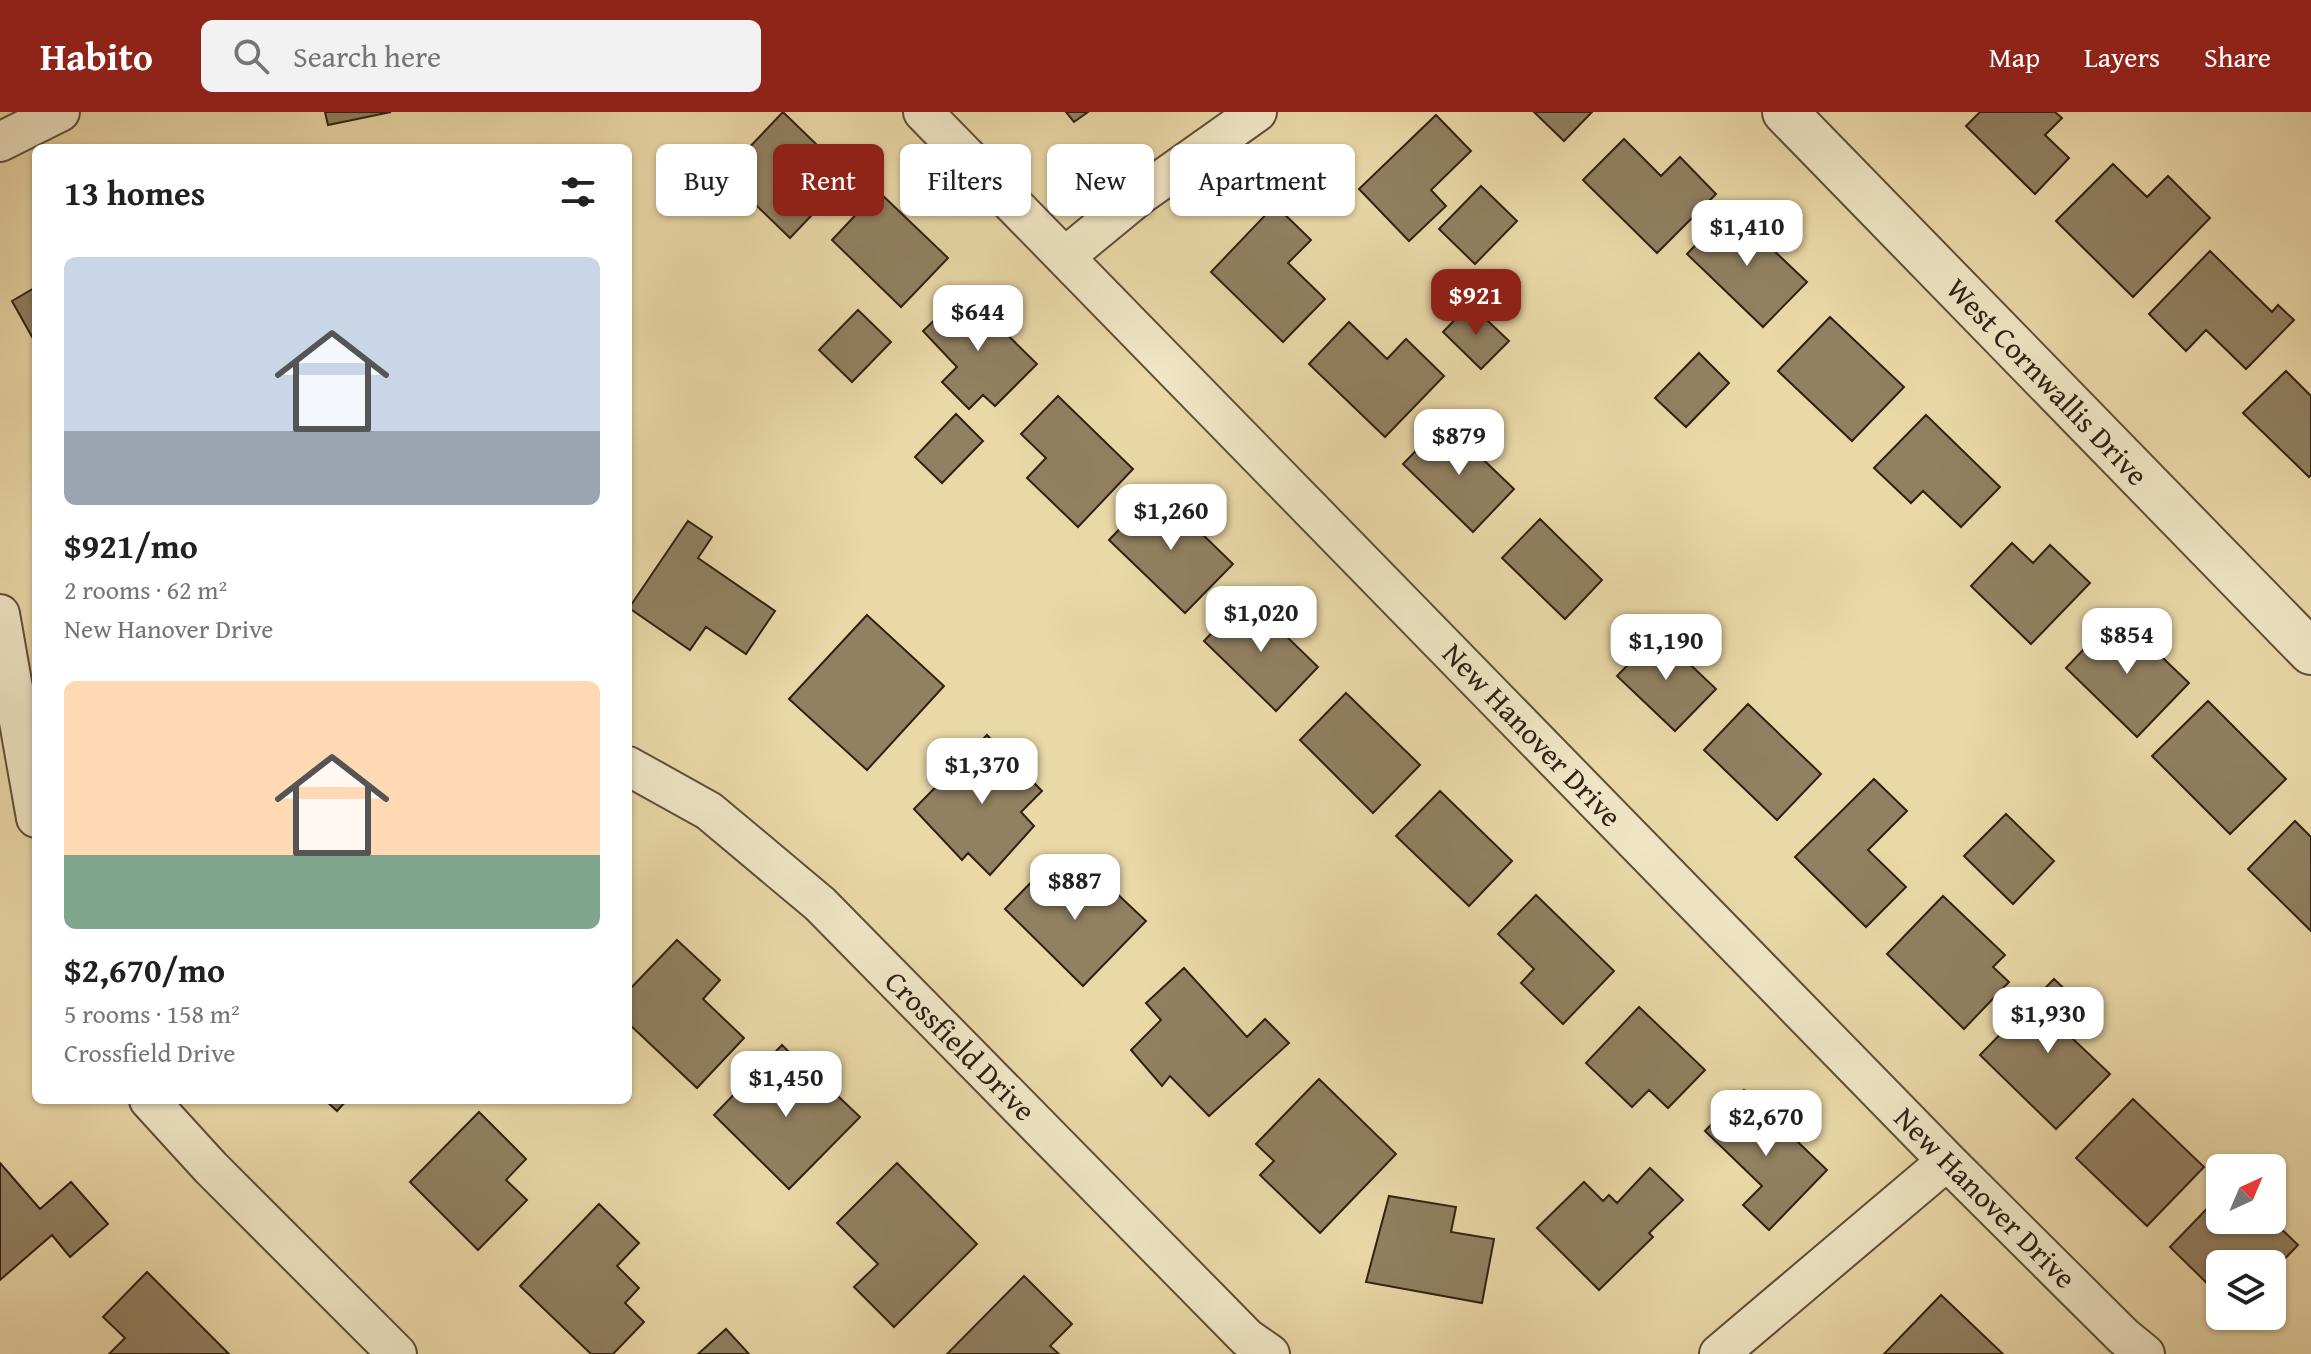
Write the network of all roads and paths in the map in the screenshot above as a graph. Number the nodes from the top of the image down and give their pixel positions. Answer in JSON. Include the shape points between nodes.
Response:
{"nodes":[{"id":1,"x":60,"y":112,"type":"edge"},
{"id":2,"x":923,"y":112,"type":"edge"},
{"id":3,"x":1257,"y":112,"type":"edge"},
{"id":4,"x":1785,"y":112,"type":"edge"},
{"id":5,"x":0,"y":142,"type":"edge"},
{"id":6,"x":1066,"y":256,"type":"junction"},
{"id":7,"x":0,"y":614,"type":"edge"},
{"id":8,"x":2311,"y":652,"type":"edge"},
{"id":9,"x":28,"y":712,"type":"edge"},
{"id":10,"x":32,"y":765,"type":"edge"},
{"id":11,"x":632,"y":768,"type":"edge"},
{"id":12,"x":153,"y":1104,"type":"edge"},
{"id":13,"x":1947,"y":1161,"type":"junction"},
{"id":14,"x":397,"y":1354,"type":"edge"},
{"id":15,"x":1270,"y":1354,"type":"edge"},
{"id":16,"x":1719,"y":1354,"type":"edge"},
{"id":17,"x":2145,"y":1354,"type":"edge"}],
"edges":[{"from":1,"to":5,"type":"street"},
{"from":2,"to":6,"type":"street","name":"New Hanover Drive"},
{"from":3,"to":6,"type":"street","via":[[1140,195]]},
{"from":4,"to":8,"type":"street","name":"West Cornwallis Drive"},
{"from":6,"to":13,"type":"street","name":"New Hanover Drive"},
{"from":7,"to":9,"type":"street"},
{"from":9,"to":10,"type":"street"},
{"from":11,"to":15,"type":"street","name":"Crossfield Drive","via":[[709,811],[820,904],[1247,1338]]},
{"from":12,"to":14,"type":"street"},
{"from":13,"to":16,"type":"street"},
{"from":13,"to":17,"type":"street","name":"New Hanover Drive"}]}
